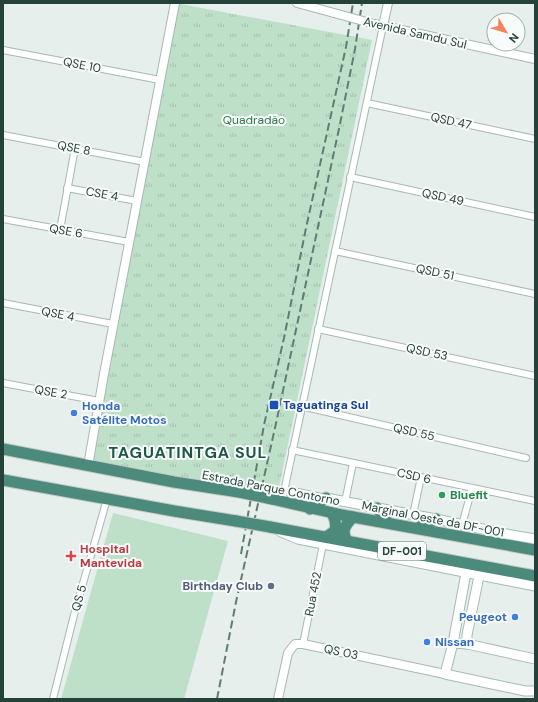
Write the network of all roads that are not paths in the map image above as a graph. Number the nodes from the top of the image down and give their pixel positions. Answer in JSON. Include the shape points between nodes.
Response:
{"nodes":[{"id":1,"x":175,"y":3,"type":"edge"},
{"id":2,"x":297,"y":3,"type":"edge"},
{"id":3,"x":388,"y":3,"type":"edge"},
{"id":4,"x":383,"y":26,"type":"junction"},
{"id":5,"x":3,"y":50,"type":"edge"},
{"id":6,"x":535,"y":59,"type":"edge"},
{"id":7,"x":160,"y":80,"type":"junction"},
{"id":8,"x":366,"y":104,"type":"junction"},
{"id":9,"x":3,"y":135,"type":"edge"},
{"id":10,"x":535,"y":139,"type":"edge"},
{"id":11,"x":75,"y":148,"type":"junction"},
{"id":12,"x":145,"y":162,"type":"junction"},
{"id":13,"x":350,"y":177,"type":"junction"},
{"id":14,"x":67,"y":188,"type":"junction"},
{"id":15,"x":138,"y":201,"type":"junction"},
{"id":16,"x":535,"y":217,"type":"edge"},
{"id":17,"x":3,"y":219,"type":"edge"},
{"id":18,"x":60,"y":230,"type":"junction"},
{"id":19,"x":129,"y":242,"type":"junction"},
{"id":20,"x":335,"y":251,"type":"junction"},
{"id":21,"x":535,"y":294,"type":"edge"},
{"id":22,"x":3,"y":303,"type":"edge"},
{"id":23,"x":113,"y":324,"type":"junction"},
{"id":24,"x":318,"y":329,"type":"junction"},
{"id":25,"x":535,"y":376,"type":"edge"},
{"id":26,"x":3,"y":383,"type":"edge"},
{"id":27,"x":99,"y":401,"type":"junction"},
{"id":28,"x":302,"y":406,"type":"junction"},
{"id":29,"x":3,"y":449,"type":"edge"},
{"id":30,"x":292,"y":450,"type":"junction"},
{"id":31,"x":526,"y":458,"type":"dead end"},
{"id":32,"x":353,"y":463,"type":"junction"},
{"id":33,"x":88,"y":466,"type":"junction"},
{"id":34,"x":421,"y":477,"type":"junction"},
{"id":35,"x":3,"y":480,"type":"edge"},
{"id":36,"x":472,"y":488,"type":"junction"},
{"id":37,"x":284,"y":489,"type":"junction"},
{"id":38,"x":326,"y":498,"type":"junction"},
{"id":39,"x":107,"y":499,"type":"junction"},
{"id":40,"x":277,"y":500,"type":"junction"},
{"id":41,"x":535,"y":501,"type":"edge"},
{"id":42,"x":345,"y":502,"type":"junction"},
{"id":43,"x":377,"y":508,"type":"junction"},
{"id":44,"x":310,"y":509,"type":"junction"},
{"id":45,"x":332,"y":513,"type":"junction"},
{"id":46,"x":413,"y":515,"type":"junction"},
{"id":47,"x":353,"y":517,"type":"junction"},
{"id":48,"x":436,"y":519,"type":"junction"},
{"id":49,"x":387,"y":522,"type":"junction"},
{"id":50,"x":462,"y":525,"type":"junction"},
{"id":51,"x":418,"y":528,"type":"junction"},
{"id":52,"x":535,"y":539,"type":"edge"},
{"id":53,"x":324,"y":540,"type":"junction"},
{"id":54,"x":347,"y":540,"type":"junction"},
{"id":55,"x":396,"y":550,"type":"junction"},
{"id":56,"x":535,"y":550,"type":"edge"},
{"id":57,"x":404,"y":560,"type":"junction"},
{"id":58,"x":466,"y":573,"type":"junction"},
{"id":59,"x":479,"y":576,"type":"junction"},
{"id":60,"x":534,"y":580,"type":"edge"},
{"id":61,"x":460,"y":606,"type":"junction"},
{"id":62,"x":472,"y":609,"type":"junction"},
{"id":63,"x":453,"y":643,"type":"junction"},
{"id":64,"x":303,"y":644,"type":"junction"},
{"id":65,"x":467,"y":644,"type":"junction"},
{"id":66,"x":535,"y":659,"type":"edge"},
{"id":67,"x":445,"y":674,"type":"junction"},
{"id":68,"x":535,"y":691,"type":"edge"},
{"id":69,"x":526,"y":695,"type":"edge"},
{"id":70,"x":54,"y":699,"type":"edge"},
{"id":71,"x":278,"y":699,"type":"edge"}],
"edges":[{"from":1,"to":7,"type":"street"},
{"from":2,"to":4,"type":"street","name":"Avenida Samdu Sul","bridge":true},
{"from":3,"to":4,"type":"street"},
{"from":4,"to":6,"type":"street","name":"Avenida Samdu Sul"},
{"from":4,"to":8,"type":"street"},
{"from":5,"to":7,"type":"street","name":"QSE 10"},
{"from":7,"to":12,"type":"street"},
{"from":8,"to":10,"type":"street","name":"QSD 47"},
{"from":8,"to":13,"type":"street"},
{"from":9,"to":11,"type":"street","name":"QSE 8"},
{"from":11,"to":12,"type":"street","name":"QSE 8"},
{"from":11,"to":14,"type":"street"},
{"from":12,"to":15,"type":"street"},
{"from":13,"to":16,"type":"street","name":"QSD 49"},
{"from":13,"to":20,"type":"street"},
{"from":14,"to":15,"type":"street","name":"CSE 4"},
{"from":14,"to":18,"type":"street"},
{"from":15,"to":19,"type":"street"},
{"from":17,"to":18,"type":"street","name":"QSE 6"},
{"from":18,"to":19,"type":"street","name":"QSE 6"},
{"from":19,"to":23,"type":"street"},
{"from":20,"to":21,"type":"street","name":"QSD 51"},
{"from":20,"to":24,"type":"street"},
{"from":22,"to":23,"type":"street","name":"QSE 4"},
{"from":23,"to":27,"type":"street"},
{"from":24,"to":25,"type":"street","name":"QSD 53"},
{"from":24,"to":28,"type":"street"},
{"from":26,"to":27,"type":"street","name":"QSE 2"},
{"from":27,"to":33,"type":"street"},
{"from":28,"to":30,"type":"street"},
{"from":28,"to":31,"type":"street","name":"QSD 55"},
{"from":29,"to":33,"type":"highway","name":"Estrada Parque Contorno","number":"DF-001"},
{"from":30,"to":32,"type":"street","name":"CSD 6"},
{"from":30,"to":37,"type":"street"},
{"from":32,"to":34,"type":"street","name":"CSD 6"},
{"from":32,"to":42,"type":"street"},
{"from":33,"to":40,"type":"highway","name":"Estrada Parque Contorno","number":"DF-001","bridge":true},
{"from":34,"to":36,"type":"street","name":"CSD 6"},
{"from":34,"to":46,"type":"street"},
{"from":35,"to":39,"type":"highway","number":"DF-001"},
{"from":36,"to":41,"type":"street","name":"CSD 6"},
{"from":36,"to":50,"type":"street"},
{"from":37,"to":38,"type":"street","name":"Marginal Oeste da DF-001"},
{"from":37,"to":40,"type":"street"},
{"from":38,"to":42,"type":"main road","name":"Marginal Oeste da DF-001"},
{"from":38,"to":44,"type":"highway"},
{"from":39,"to":53,"type":"highway","number":"DF-001","bridge":true,"via":[[271,527]]},
{"from":39,"to":70,"type":"street","name":"QS 5","via":[[74,615]]},
{"from":40,"to":44,"type":"highway","name":"Estrada Parque Contorno","number":"DF-001"},
{"from":42,"to":43,"type":"main road","name":"Marginal Oeste da DF-001"},
{"from":43,"to":46,"type":"main road","name":"Marginal Oeste da DF-001"},
{"from":43,"to":49,"type":"highway"},
{"from":44,"to":45,"type":"highway","name":"Estrada Parque Contorno","number":"DF-001"},
{"from":45,"to":47,"type":"highway","name":"Estrada Parque Contorno","number":"DF-001"},
{"from":45,"to":53,"type":"highway","via":[[336,520],[336,530]]},
{"from":46,"to":48,"type":"main road","name":"Marginal Oeste da DF-001"},
{"from":47,"to":49,"type":"highway","name":"Estrada Parque Contorno","number":"DF-001"},
{"from":47,"to":54,"type":"highway","via":[[344,528]]},
{"from":48,"to":50,"type":"main road","name":"Marginal Oeste da DF-001"},
{"from":48,"to":51,"type":"highway"},
{"from":49,"to":51,"type":"highway","name":"Estrada Parque Contorno","number":"DF-001"},
{"from":50,"to":52,"type":"main road","name":"Marginal Oeste da DF-001"},
{"from":51,"to":56,"type":"highway","name":"Estrada Parque Contorno","number":"DF-001"},
{"from":53,"to":54,"type":"highway","number":"DF-001"},
{"from":53,"to":57,"type":"main road"},
{"from":53,"to":64,"type":"street","name":"Rua 452"},
{"from":54,"to":55,"type":"highway","number":"DF-001"},
{"from":55,"to":57,"type":"highway"},
{"from":55,"to":60,"type":"highway","number":"DF-001"},
{"from":57,"to":58,"type":"main road"},
{"from":58,"to":59,"type":"main road"},
{"from":58,"to":61,"type":"main road"},
{"from":59,"to":60,"type":"main road"},
{"from":59,"to":62,"type":"main road"},
{"from":61,"to":62,"type":"main road"},
{"from":61,"to":63,"type":"main road"},
{"from":62,"to":65,"type":"main road"},
{"from":63,"to":65,"type":"main road"},
{"from":63,"to":67,"type":"main road"},
{"from":64,"to":67,"type":"street","name":"QS 03"},
{"from":64,"to":71,"type":"street","via":[[295,644],[288,653]]},
{"from":65,"to":66,"type":"main road"},
{"from":67,"to":69,"type":"main road","name":"QS 03"},
{"from":68,"to":69,"type":"main road","name":"QS 03"}]}
